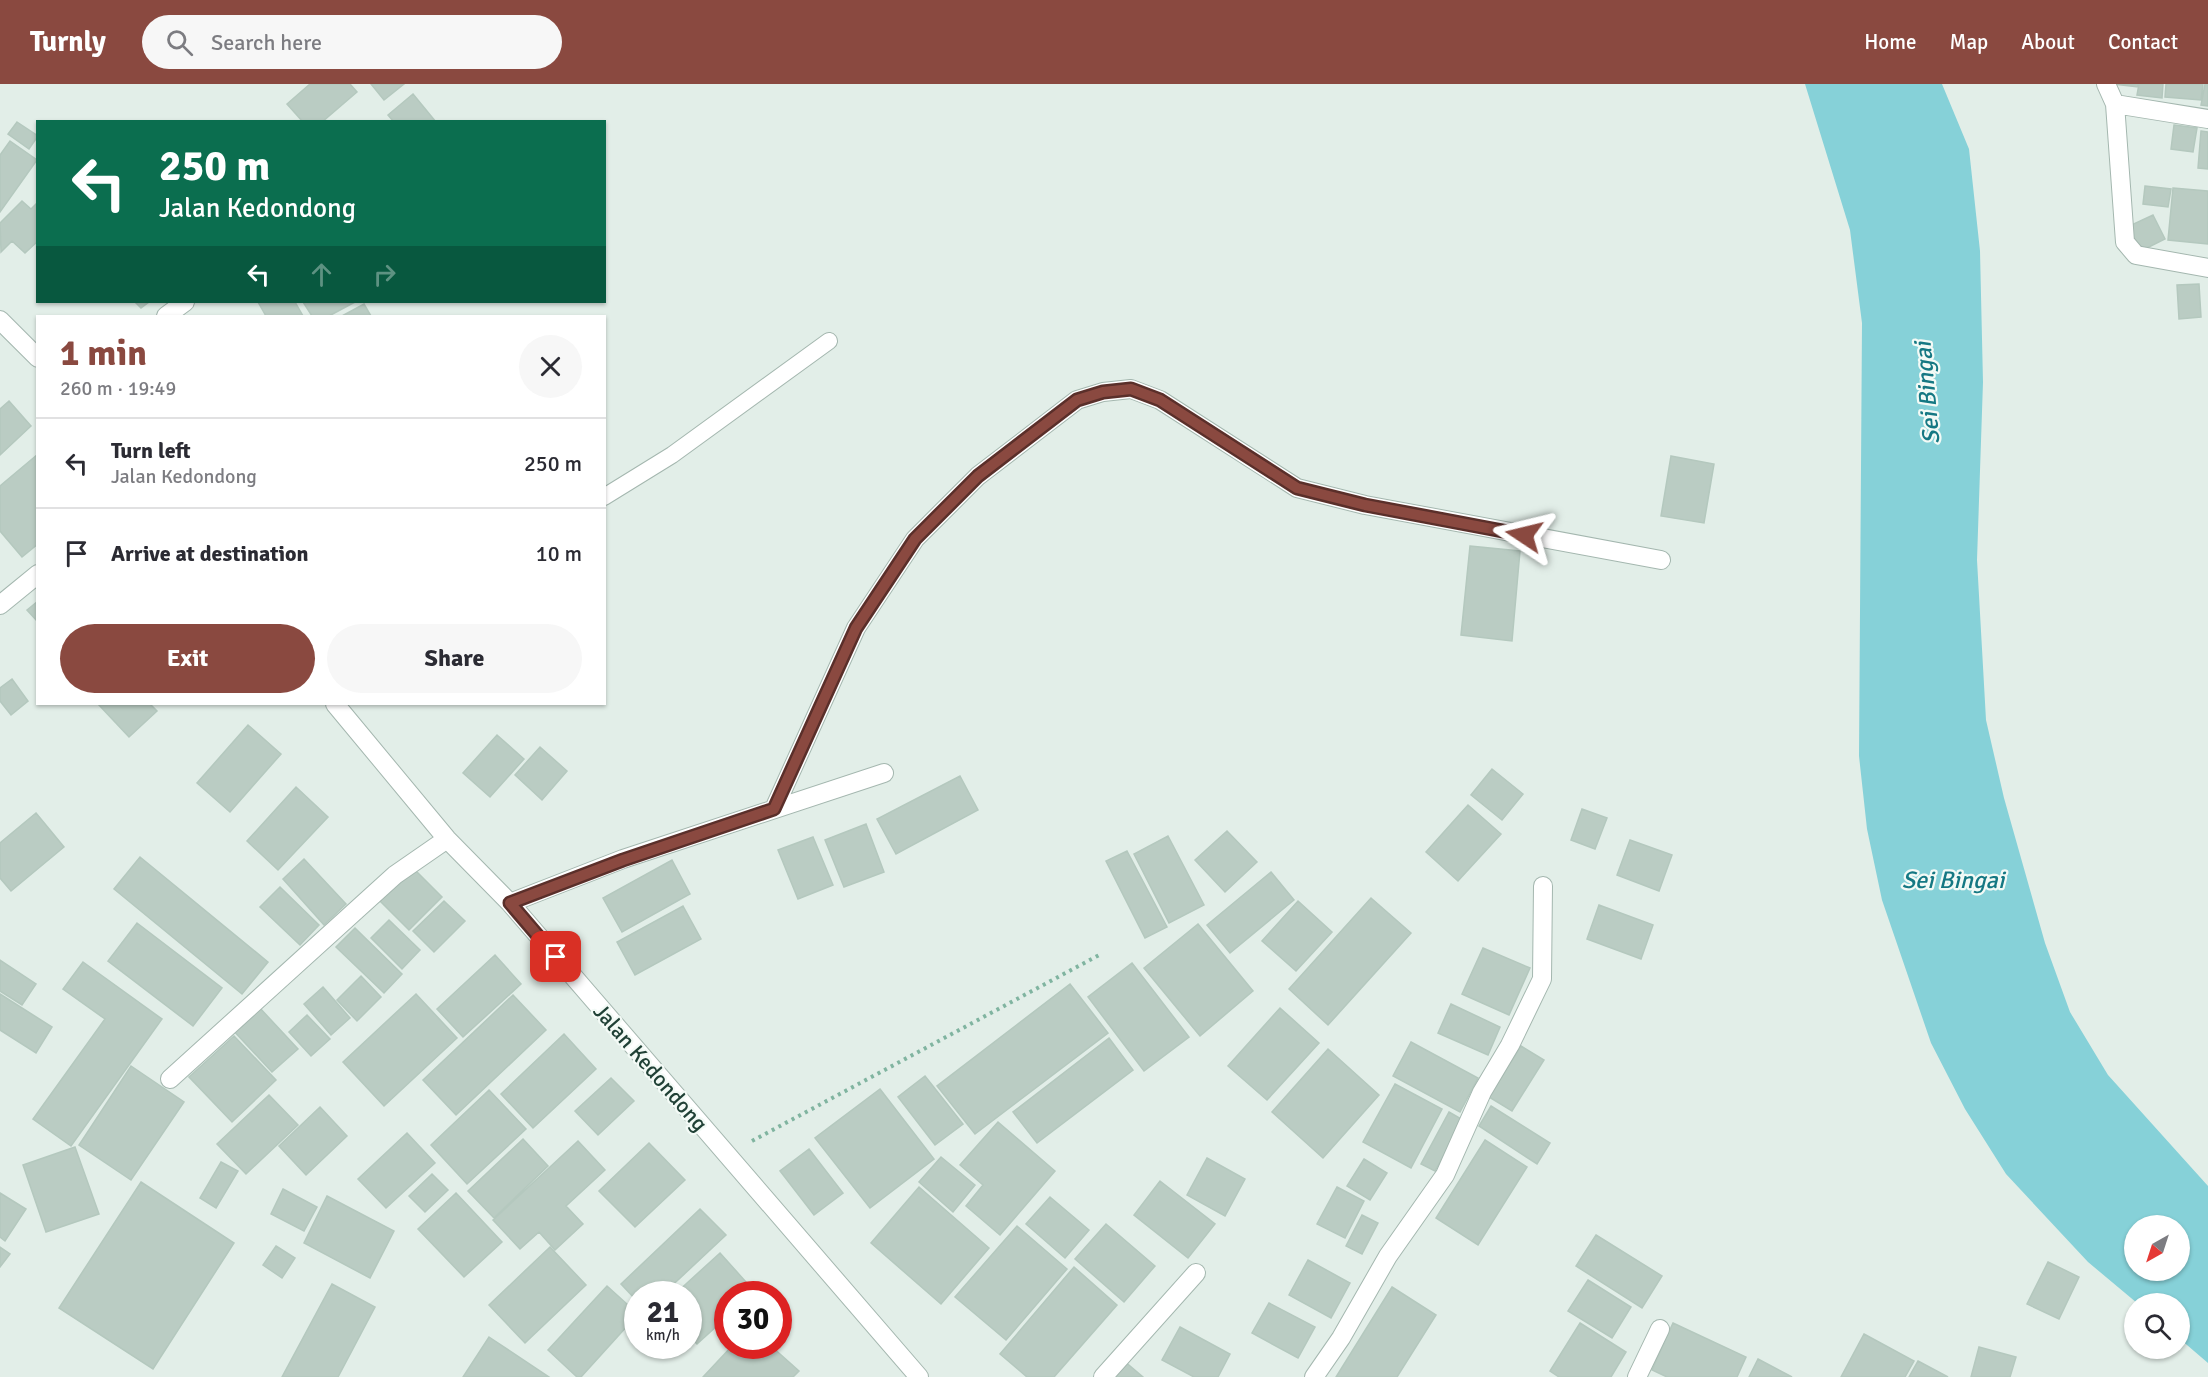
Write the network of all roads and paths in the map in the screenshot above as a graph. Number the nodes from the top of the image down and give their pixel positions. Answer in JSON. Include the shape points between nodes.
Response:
{"nodes":[{"id":1,"x":2106,"y":84,"type":"edge"},
{"id":2,"x":2115,"y":104,"type":"junction"},
{"id":3,"x":2208,"y":119,"type":"edge"},
{"id":4,"x":2208,"y":268,"type":"edge"},
{"id":5,"x":184,"y":303,"type":"edge"},
{"id":6,"x":167,"y":315,"type":"edge"},
{"id":7,"x":0,"y":320,"type":"edge"},
{"id":8,"x":829,"y":341,"type":"dead end"},
{"id":9,"x":36,"y":356,"type":"edge"},
{"id":10,"x":606,"y":496,"type":"edge"},
{"id":11,"x":1661,"y":560,"type":"dead end"},
{"id":12,"x":36,"y":576,"type":"edge"},
{"id":13,"x":0,"y":605,"type":"edge"},
{"id":14,"x":336,"y":705,"type":"edge"},
{"id":15,"x":884,"y":773,"type":"dead end"},
{"id":16,"x":774,"y":809,"type":"junction"},
{"id":17,"x":447,"y":838,"type":"junction"},
{"id":18,"x":1542,"y":886,"type":"dead end"},
{"id":19,"x":510,"y":903,"type":"junction"},
{"id":20,"x":1101,"y":954,"type":"dead end"},
{"id":21,"x":170,"y":1079,"type":"dead end"},
{"id":22,"x":727,"y":1155,"type":"junction"},
{"id":23,"x":1196,"y":1273,"type":"dead end"},
{"id":24,"x":1660,"y":1329,"type":"dead end"},
{"id":25,"x":919,"y":1377,"type":"edge"},
{"id":26,"x":1103,"y":1377,"type":"edge"},
{"id":27,"x":1314,"y":1377,"type":"edge"},
{"id":28,"x":1636,"y":1377,"type":"edge"}],
"edges":[{"from":1,"to":2,"type":"street"},
{"from":2,"to":3,"type":"street"},
{"from":2,"to":4,"type":"street","via":[[2125,242],[2136,255]]},
{"from":5,"to":6,"type":"street"},
{"from":7,"to":9,"type":"street"},
{"from":8,"to":10,"type":"lane","via":[[672,455]]},
{"from":11,"to":16,"type":"street","via":[[1365,505],[1297,488],[1160,400],[1131,389],[1103,392],[1077,400],[978,476],[915,539],[856,628]]},
{"from":12,"to":13,"type":"street"},
{"from":14,"to":17,"type":"street","name":"Jalan Kedondong"},
{"from":15,"to":16,"type":"street"},
{"from":16,"to":19,"type":"street"},
{"from":17,"to":19,"type":"street","name":"Jalan Kedondong"},
{"from":17,"to":21,"type":"street","via":[[394,875]]},
{"from":18,"to":27,"type":"street","via":[[1542,979],[1482,1092],[1445,1175],[1388,1256]]},
{"from":19,"to":22,"type":"street","name":"Jalan Kedondong"},
{"from":20,"to":22,"type":"path"},
{"from":22,"to":25,"type":"street","name":"Jalan Kedondong"},
{"from":23,"to":26,"type":"street"},
{"from":24,"to":28,"type":"street"}]}
